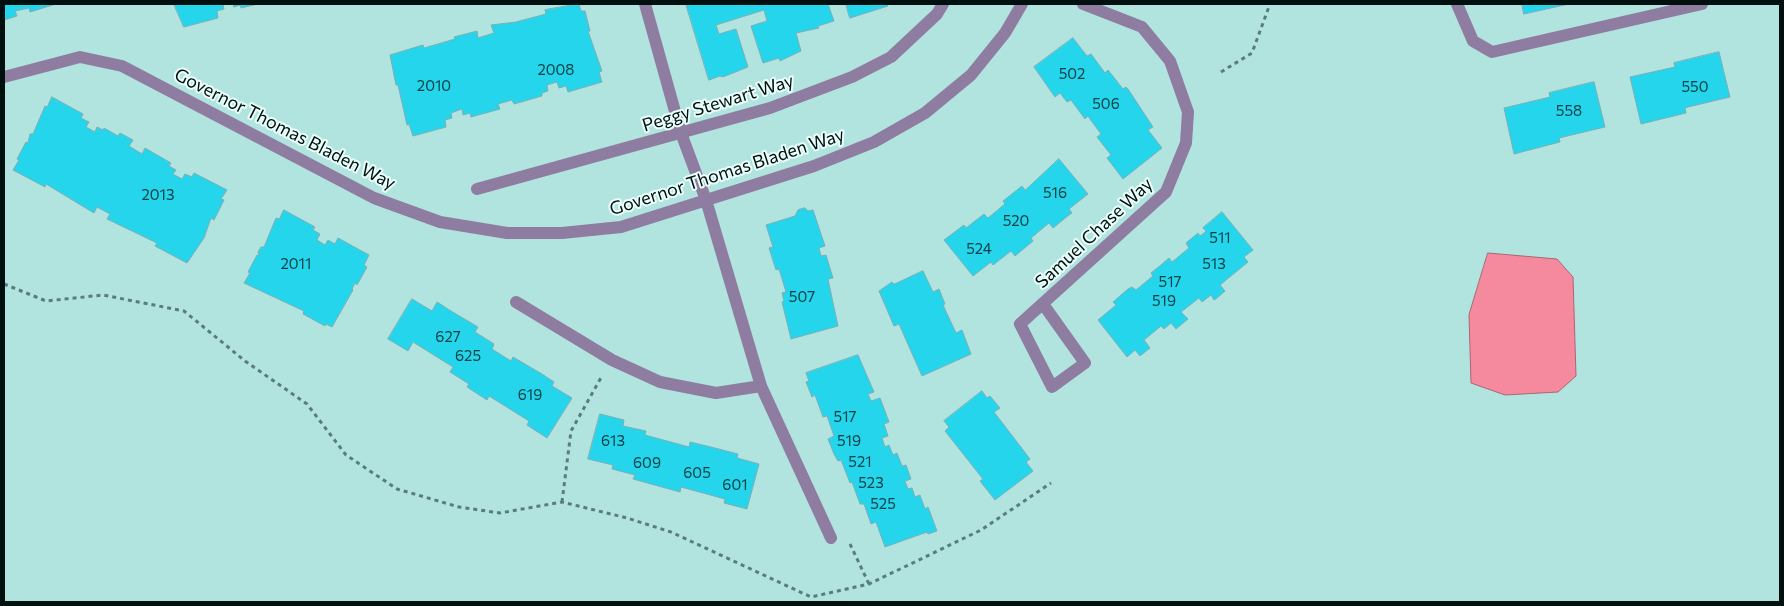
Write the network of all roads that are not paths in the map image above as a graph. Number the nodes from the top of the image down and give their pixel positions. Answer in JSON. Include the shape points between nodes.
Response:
{"nodes":[{"id":1,"x":645,"y":4,"type":"edge"},
{"id":2,"x":943,"y":4,"type":"edge"},
{"id":3,"x":1022,"y":4,"type":"edge"},
{"id":4,"x":1086,"y":4,"type":"edge"},
{"id":5,"x":1457,"y":4,"type":"edge"},
{"id":6,"x":1702,"y":4,"type":"edge"},
{"id":7,"x":4,"y":77,"type":"edge"},
{"id":8,"x":681,"y":133,"type":"junction"},
{"id":9,"x":477,"y":189,"type":"dead end"},
{"id":10,"x":706,"y":200,"type":"junction"},
{"id":11,"x":516,"y":302,"type":"dead end"},
{"id":12,"x":1043,"y":304,"type":"junction"},
{"id":13,"x":761,"y":386,"type":"junction"},
{"id":14,"x":831,"y":538,"type":"road end"}],
"edges":[{"from":1,"to":8,"type":"street"},
{"from":2,"to":8,"type":"street","name":"Peggy Stewart Way","via":[[937,14],[891,57],[852,77],[770,108]]},
{"from":3,"to":10,"type":"street","name":"Governor Thomas Bladen Way","via":[[1005,33],[970,75],[925,113],[874,142],[814,166]]},
{"from":4,"to":12,"type":"street","name":"Samuel Chase Way","via":[[1142,27],[1170,61],[1188,112],[1186,142],[1166,192]]},
{"from":5,"to":6,"type":"street","via":[[1473,41],[1492,52]]},
{"from":7,"to":10,"type":"street","name":"Governor Thomas Bladen Way","via":[[80,57],[122,66],[374,198],[440,222],[507,233],[562,233],[620,227]]},
{"from":8,"to":9,"type":"street","name":"Peggy Stewart Way"},
{"from":8,"to":10,"type":"street"},
{"from":10,"to":13,"type":"street"},
{"from":11,"to":13,"type":"street","via":[[612,360],[660,382],[716,393]]},
{"from":12,"to":12,"type":"street","name":"Samuel Chase Way","via":[[1020,324],[1052,387],[1085,363]]},
{"from":13,"to":14,"type":"street"}]}
